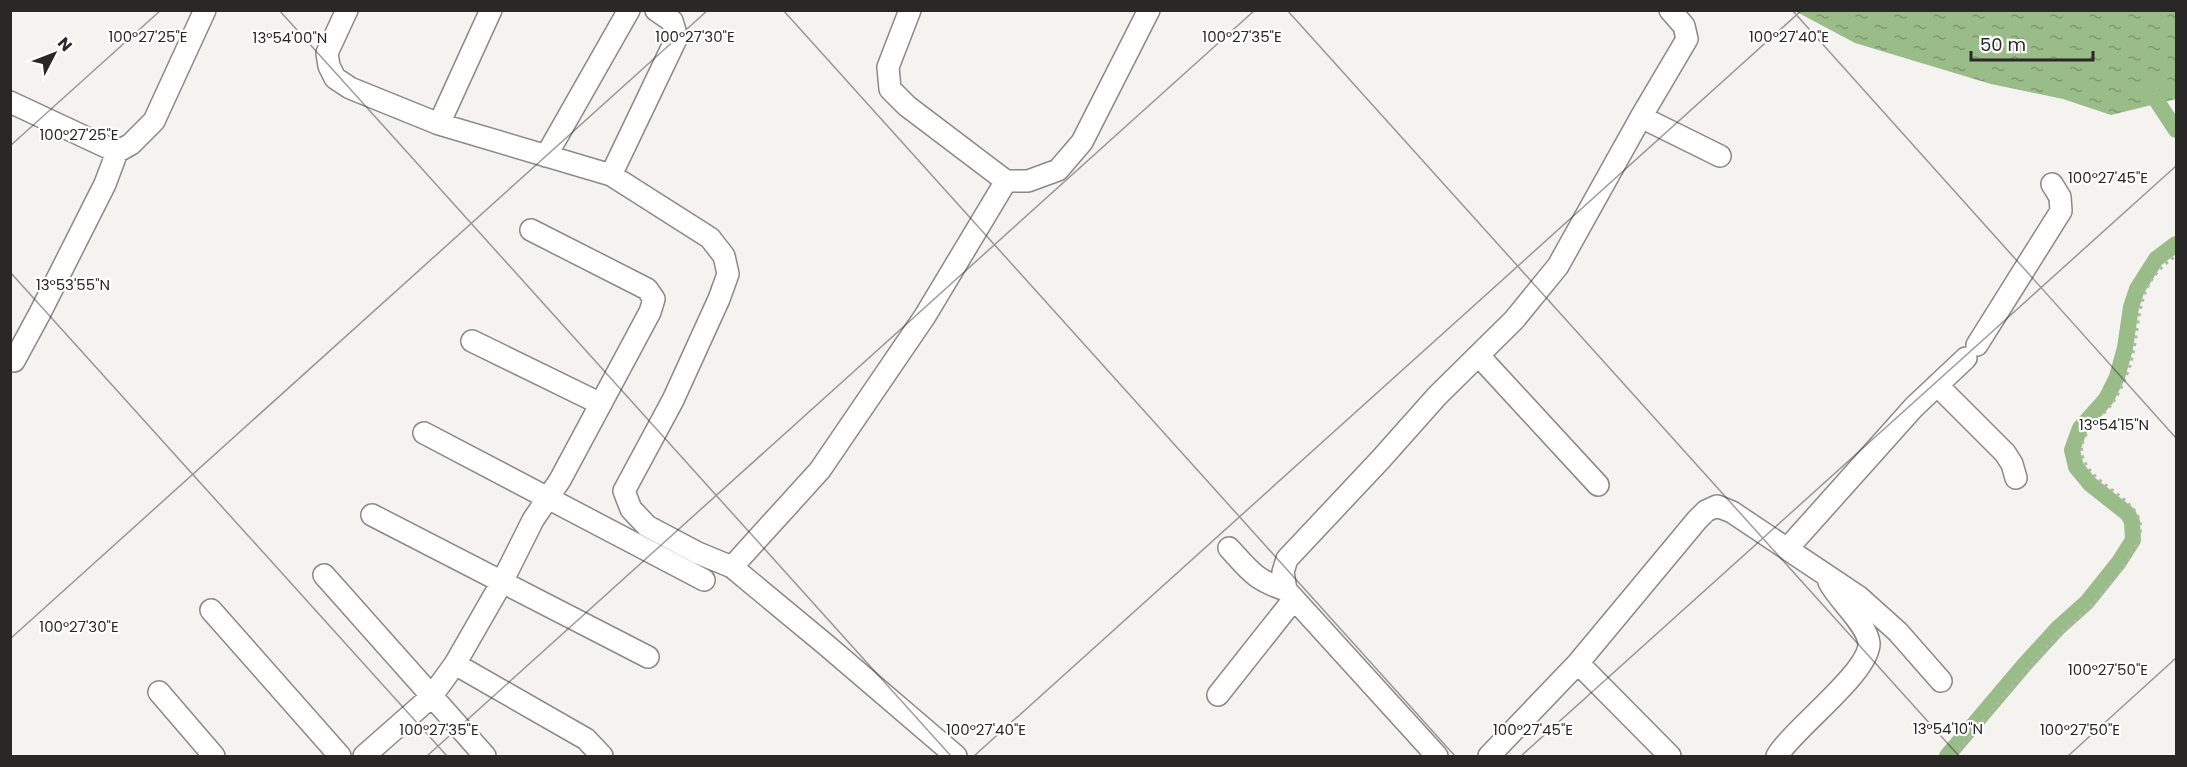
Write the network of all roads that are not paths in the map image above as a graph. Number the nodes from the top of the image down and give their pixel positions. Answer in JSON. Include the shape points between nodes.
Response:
{"nodes":[{"id":1,"x":205,"y":10,"type":"edge"},
{"id":2,"x":347,"y":10,"type":"edge"},
{"id":3,"x":491,"y":10,"type":"edge"},
{"id":4,"x":629,"y":10,"type":"edge"},
{"id":5,"x":656,"y":10,"type":"edge"},
{"id":6,"x":910,"y":10,"type":"edge"},
{"id":7,"x":1149,"y":10,"type":"edge"},
{"id":8,"x":1670,"y":10,"type":"edge"},
{"id":9,"x":10,"y":102,"type":"edge"},
{"id":10,"x":1641,"y":117,"type":"junction"},
{"id":11,"x":439,"y":124,"type":"junction"},
{"id":12,"x":117,"y":152,"type":"junction"},
{"id":13,"x":546,"y":156,"type":"junction"},
{"id":14,"x":1720,"y":156,"type":"dead end"},
{"id":15,"x":611,"y":175,"type":"junction"},
{"id":16,"x":1006,"y":181,"type":"junction"},
{"id":17,"x":2052,"y":184,"type":"dead end"},
{"id":18,"x":531,"y":230,"type":"dead end"},
{"id":19,"x":472,"y":341,"type":"dead end"},
{"id":20,"x":1479,"y":356,"type":"junction"},
{"id":21,"x":14,"y":361,"type":"dead end"},
{"id":22,"x":1937,"y":385,"type":"junction"},
{"id":23,"x":601,"y":404,"type":"junction"},
{"id":24,"x":424,"y":433,"type":"dead end"},
{"id":25,"x":2016,"y":478,"type":"dead end"},
{"id":26,"x":1598,"y":485,"type":"dead end"},
{"id":27,"x":548,"y":498,"type":"junction"},
{"id":28,"x":372,"y":515,"type":"dead end"},
{"id":29,"x":1229,"y":548,"type":"dead end"},
{"id":30,"x":1787,"y":549,"type":"junction"},
{"id":31,"x":732,"y":567,"type":"junction"},
{"id":32,"x":324,"y":575,"type":"dead end"},
{"id":33,"x":1827,"y":576,"type":"junction"},
{"id":34,"x":704,"y":580,"type":"dead end"},
{"id":35,"x":502,"y":582,"type":"junction"},
{"id":36,"x":1290,"y":594,"type":"junction"},
{"id":37,"x":211,"y":610,"type":"dead end"},
{"id":38,"x":648,"y":657,"type":"dead end"},
{"id":39,"x":1578,"y":663,"type":"junction"},
{"id":40,"x":455,"y":664,"type":"junction"},
{"id":41,"x":1941,"y":681,"type":"dead end"},
{"id":42,"x":159,"y":692,"type":"dead end"},
{"id":43,"x":1218,"y":694,"type":"dead end"},
{"id":44,"x":430,"y":697,"type":"junction"},
{"id":45,"x":214,"y":756,"type":"edge"},
{"id":46,"x":340,"y":756,"type":"edge"},
{"id":47,"x":364,"y":756,"type":"edge"},
{"id":48,"x":485,"y":756,"type":"edge"},
{"id":49,"x":602,"y":756,"type":"edge"},
{"id":50,"x":957,"y":756,"type":"edge"},
{"id":51,"x":1437,"y":756,"type":"edge"},
{"id":52,"x":1489,"y":756,"type":"edge"},
{"id":53,"x":1670,"y":756,"type":"edge"},
{"id":54,"x":1777,"y":756,"type":"edge"}],
"edges":[{"from":1,"to":12,"type":"street","via":[[154,121]]},
{"from":2,"to":11,"type":"street","via":[[327,53],[335,78],[350,88]]},
{"from":3,"to":11,"type":"street"},
{"from":4,"to":13,"type":"street"},
{"from":5,"to":15,"type":"street","via":[[672,21],[677,37]]},
{"from":6,"to":16,"type":"street","via":[[888,67],[890,88],[907,106]]},
{"from":7,"to":16,"type":"street","via":[[1082,142],[1058,170],[1028,181]]},
{"from":8,"to":10,"type":"street","via":[[1684,26],[1687,39]]},
{"from":9,"to":12,"type":"street"},
{"from":10,"to":14,"type":"street"},
{"from":10,"to":20,"type":"street","via":[[1558,266]]},
{"from":11,"to":13,"type":"street"},
{"from":12,"to":21,"type":"street","via":[[105,184]]},
{"from":13,"to":15,"type":"street"},
{"from":15,"to":31,"type":"street","via":[[710,238],[724,256],[728,274],[719,299],[673,400],[624,491],[631,509],[647,526]]},
{"from":16,"to":31,"type":"street","via":[[925,316],[820,470]]},
{"from":17,"to":22,"type":"street","via":[[2060,197],[2061,211],[1971,352]]},
{"from":18,"to":23,"type":"street","via":[[647,289],[654,299]]},
{"from":19,"to":23,"type":"street"},
{"from":20,"to":26,"type":"street"},
{"from":20,"to":36,"type":"street","via":[[1437,396],[1287,559],[1283,572]]},
{"from":22,"to":25,"type":"street","via":[[2005,453]]},
{"from":22,"to":30,"type":"street"},
{"from":23,"to":27,"type":"street"},
{"from":24,"to":27,"type":"street"},
{"from":27,"to":34,"type":"street"},
{"from":27,"to":35,"type":"street"},
{"from":28,"to":35,"type":"street"},
{"from":29,"to":36,"type":"street","via":[[1255,577]]},
{"from":30,"to":33,"type":"street"},
{"from":30,"to":39,"type":"street","via":[[1732,512],[1717,506],[1706,511]]},
{"from":31,"to":50,"type":"street"},
{"from":32,"to":44,"type":"street"},
{"from":33,"to":41,"type":"street","via":[[1859,597],[1898,632]]},
{"from":33,"to":54,"type":"street","via":[[1835,593],[1864,629],[1869,642],[1867,653],[1852,676]]},
{"from":35,"to":38,"type":"street"},
{"from":35,"to":40,"type":"street"},
{"from":36,"to":43,"type":"street"},
{"from":36,"to":51,"type":"street"},
{"from":37,"to":46,"type":"street"},
{"from":39,"to":52,"type":"street"},
{"from":39,"to":53,"type":"street"},
{"from":40,"to":44,"type":"street"},
{"from":40,"to":49,"type":"street","via":[[586,739]]},
{"from":42,"to":45,"type":"street"},
{"from":44,"to":47,"type":"street"},
{"from":44,"to":48,"type":"street"}]}
